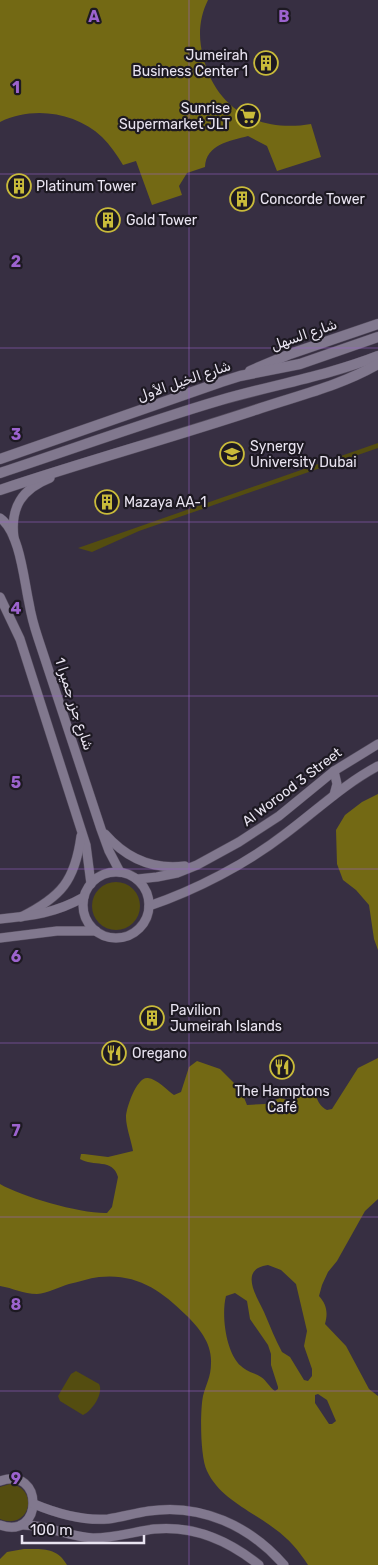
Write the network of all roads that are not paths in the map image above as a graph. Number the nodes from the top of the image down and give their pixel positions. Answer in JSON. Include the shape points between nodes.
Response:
{"nodes":[{"id":1,"x":378,"y":324,"type":"edge"},
{"id":2,"x":378,"y":337,"type":"edge"},
{"id":3,"x":378,"y":356,"type":"edge"},
{"id":4,"x":378,"y":364,"type":"edge"},
{"id":5,"x":240,"y":376,"type":"junction"},
{"id":6,"x":0,"y":458,"type":"edge"},
{"id":7,"x":69,"y":467,"type":"junction"},
{"id":8,"x":0,"y":473,"type":"edge"},
{"id":9,"x":0,"y":490,"type":"edge"},
{"id":10,"x":0,"y":518,"type":"edge"},
{"id":11,"x":14,"y":540,"type":"junction"},
{"id":12,"x":0,"y":597,"type":"edge"},
{"id":13,"x":378,"y":744,"type":"edge"},
{"id":14,"x":378,"y":766,"type":"edge"},
{"id":15,"x":334,"y":771,"type":"junction"},
{"id":16,"x":334,"y":795,"type":"junction"},
{"id":17,"x":101,"y":829,"type":"junction"},
{"id":18,"x":82,"y":833,"type":"junction"},
{"id":19,"x":195,"y":866,"type":"junction"},
{"id":20,"x":120,"y":872,"type":"junction"},
{"id":21,"x":138,"y":879,"type":"junction"},
{"id":22,"x":90,"y":884,"type":"junction"},
{"id":23,"x":84,"y":896,"type":"junction"},
{"id":24,"x":149,"y":906,"type":"junction"},
{"id":25,"x":21,"y":917,"type":"junction"},
{"id":26,"x":0,"y":919,"type":"edge"},
{"id":27,"x":96,"y":931,"type":"junction"},
{"id":28,"x":0,"y":938,"type":"edge"},
{"id":29,"x":1,"y":1480,"type":"edge"},
{"id":30,"x":34,"y":1504,"type":"junction"},
{"id":31,"x":0,"y":1525,"type":"edge"},
{"id":32,"x":21,"y":1525,"type":"junction"},
{"id":33,"x":259,"y":1565,"type":"edge"},
{"id":34,"x":284,"y":1565,"type":"edge"}],
"edges":[{"from":1,"to":5,"type":"main road","name":"شارع السهل","via":[[290,354]]},
{"from":2,"to":5,"type":"main road","name":"شارع الخيل الأول","via":[[320,358]]},
{"from":3,"to":8,"type":"main road","name":"شارع الخيل الأول","via":[[187,410]]},
{"from":4,"to":7,"type":"main road","via":[[337,383]]},
{"from":5,"to":6,"type":"main road","name":"شارع الخيل الأول"},
{"from":7,"to":9,"type":"main road"},
{"from":7,"to":11,"type":"street","via":[[35,484],[25,493],[14,519]]},
{"from":10,"to":11,"type":"street"},
{"from":11,"to":17,"type":"street","name":"شارع جزر جميرا 1","via":[[33,622]]},
{"from":12,"to":18,"type":"street","via":[[20,639]]},
{"from":13,"to":15,"type":"street","name":"Al Worood 3 Street"},
{"from":14,"to":16,"type":"street"},
{"from":15,"to":16,"type":"street","via":[[337,784]]},
{"from":15,"to":19,"type":"street","name":"Al Worood 3 Street","via":[[260,829]]},
{"from":16,"to":24,"type":"street","via":[[255,854]]},
{"from":17,"to":19,"type":"street","via":[[121,850],[141,861],[164,867]]},
{"from":17,"to":20,"type":"street","name":"شارع جزر جميرا 1"},
{"from":18,"to":22,"type":"street"},
{"from":18,"to":25,"type":"street","via":[[76,863],[65,884],[49,901]]},
{"from":19,"to":21,"type":"street","name":"Al Worood 3 Street","via":[[177,873]]},
{"from":20,"to":21,"type":"street"},
{"from":20,"to":22,"type":"street","via":[[109,872]]},
{"from":21,"to":24,"type":"street","via":[[148,896]]},
{"from":22,"to":23,"type":"street"},
{"from":23,"to":25,"type":"street","via":[[54,911]]},
{"from":23,"to":27,"type":"street","via":[[85,916]]},
{"from":24,"to":27,"type":"street","via":[[143,926],[135,933],[115,938]]},
{"from":25,"to":26,"type":"street"},
{"from":27,"to":28,"type":"street","via":[[57,931]]},
{"from":29,"to":30,"type":"street","via":[[22,1482],[31,1492]]},
{"from":30,"to":32,"type":"street","via":[[33,1512]]},
{"from":30,"to":34,"type":"street","via":[[88,1519],[150,1511],[201,1513],[225,1520],[258,1539]]},
{"from":31,"to":32,"type":"street","via":[[8,1528]]},
{"from":32,"to":33,"type":"street","via":[[91,1538],[153,1529],[191,1530],[227,1542]]}]}
